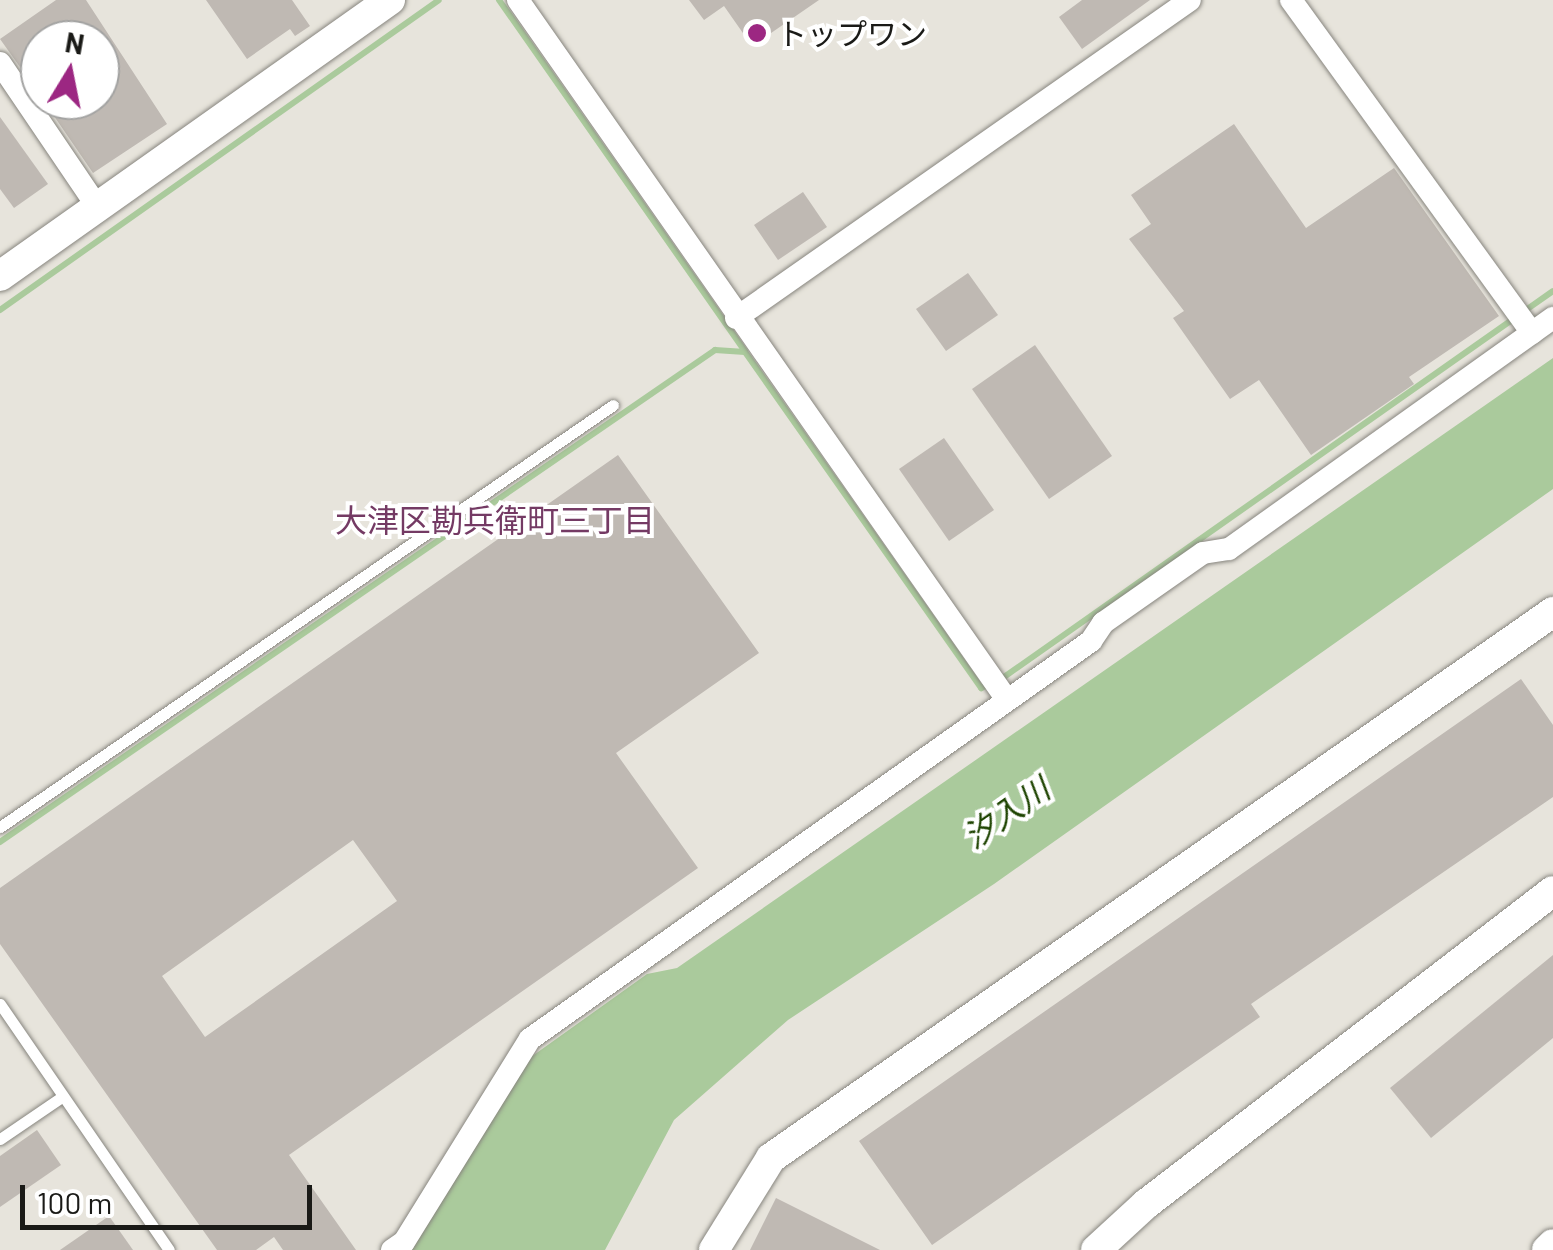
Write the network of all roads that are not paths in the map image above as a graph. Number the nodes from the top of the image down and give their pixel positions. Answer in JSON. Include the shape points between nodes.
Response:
{"nodes":[{"id":1,"x":390,"y":0,"type":"edge"},
{"id":2,"x":518,"y":0,"type":"edge"},
{"id":3,"x":1190,"y":0,"type":"edge"},
{"id":4,"x":1291,"y":0,"type":"edge"},
{"id":5,"x":0,"y":62,"type":"edge"},
{"id":6,"x":98,"y":208,"type":"junction"},
{"id":7,"x":0,"y":276,"type":"edge"},
{"id":8,"x":736,"y":318,"type":"junction"},
{"id":9,"x":1553,"y":318,"type":"edge"},
{"id":10,"x":1532,"y":333,"type":"junction"},
{"id":11,"x":613,"y":405,"type":"dead end"},
{"id":12,"x":1553,"y":612,"type":"edge"},
{"id":13,"x":1007,"y":700,"type":"junction"},
{"id":14,"x":0,"y":826,"type":"edge"},
{"id":15,"x":1553,"y":891,"type":"edge"},
{"id":16,"x":0,"y":1004,"type":"edge"},
{"id":17,"x":64,"y":1096,"type":"junction"},
{"id":18,"x":0,"y":1139,"type":"edge"},
{"id":19,"x":1553,"y":1244,"type":"edge"},
{"id":20,"x":169,"y":1250,"type":"edge"},
{"id":21,"x":392,"y":1250,"type":"edge"},
{"id":22,"x":714,"y":1250,"type":"edge"},
{"id":23,"x":1096,"y":1250,"type":"edge"},
{"id":24,"x":1547,"y":1250,"type":"edge"}],
"edges":[{"from":1,"to":6,"type":"street"},
{"from":2,"to":8,"type":"street"},
{"from":3,"to":8,"type":"street"},
{"from":4,"to":10,"type":"street"},
{"from":5,"to":6,"type":"street"},
{"from":6,"to":7,"type":"street"},
{"from":8,"to":13,"type":"street"},
{"from":9,"to":10,"type":"street"},
{"from":10,"to":13,"type":"street","via":[[1229,548],[1203,553],[1117,613],[1092,641]]},
{"from":11,"to":14,"type":"lane"},
{"from":12,"to":22,"type":"street","via":[[772,1158]]},
{"from":13,"to":21,"type":"street","via":[[530,1039],[404,1242]]},
{"from":15,"to":23,"type":"street","via":[[1176,1180]]},
{"from":16,"to":17,"type":"lane"},
{"from":17,"to":18,"type":"lane"},
{"from":17,"to":20,"type":"lane"},
{"from":19,"to":24,"type":"street"}]}
